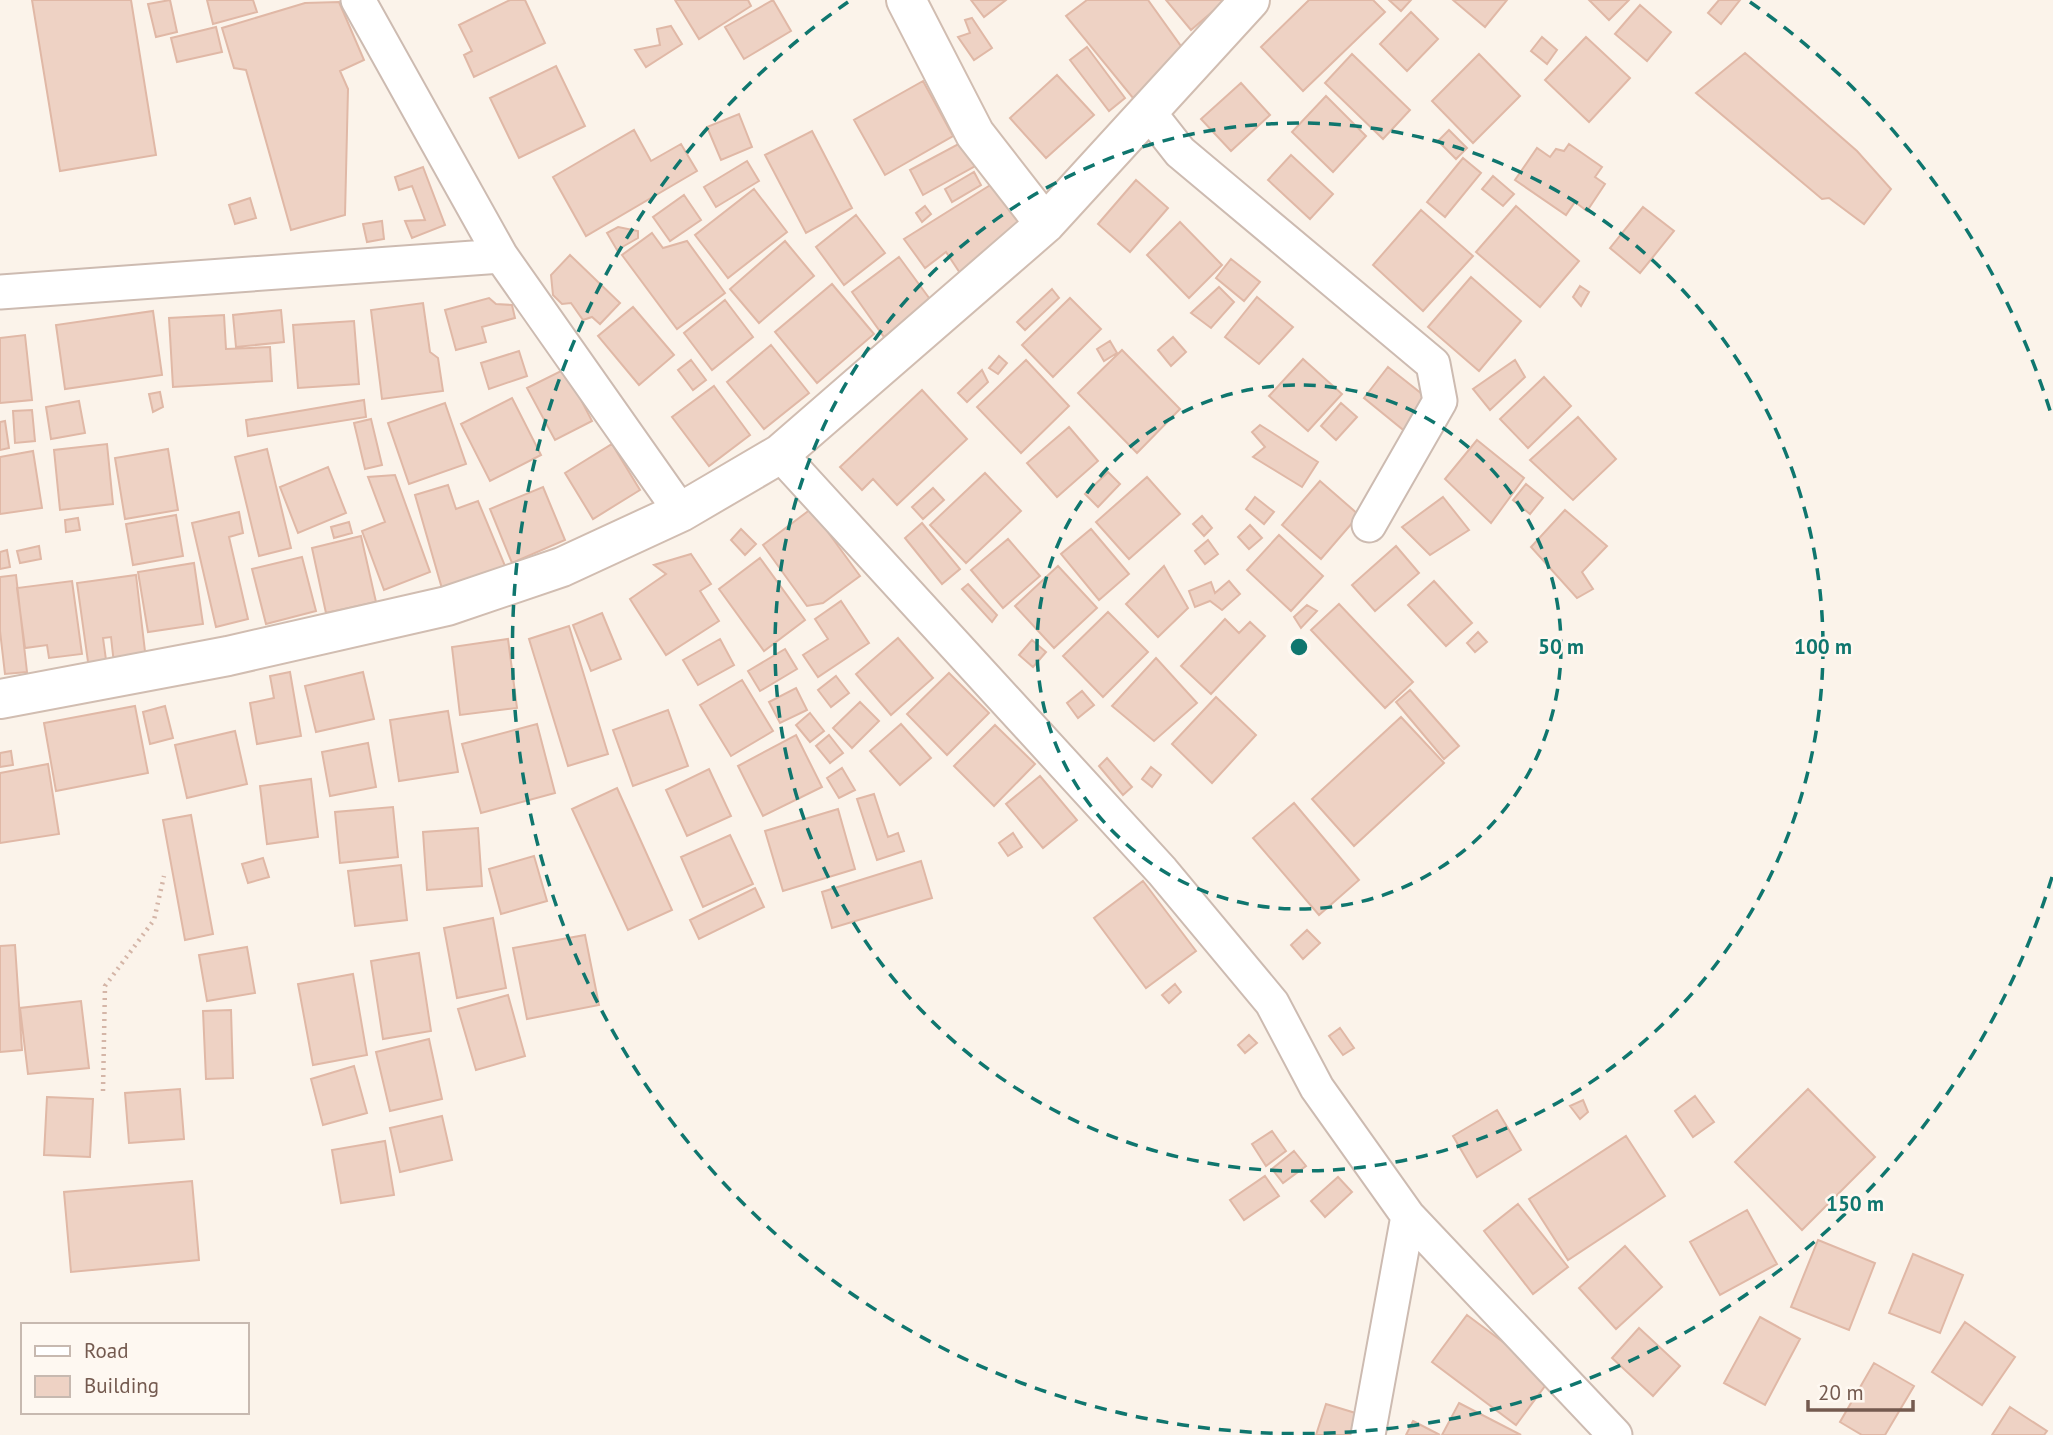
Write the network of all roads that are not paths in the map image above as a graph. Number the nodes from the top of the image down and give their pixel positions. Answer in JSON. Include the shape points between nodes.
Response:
{"nodes":[{"id":1,"x":358,"y":0,"type":"edge"},
{"id":2,"x":906,"y":0,"type":"edge"},
{"id":3,"x":1250,"y":0,"type":"edge"},
{"id":4,"x":1147,"y":110,"type":"junction"},
{"id":5,"x":1045,"y":224,"type":"junction"},
{"id":6,"x":501,"y":256,"type":"junction"},
{"id":7,"x":0,"y":292,"type":"edge"},
{"id":8,"x":780,"y":454,"type":"junction"},
{"id":9,"x":681,"y":512,"type":"junction"},
{"id":10,"x":1369,"y":525,"type":"dead end"},
{"id":11,"x":0,"y":699,"type":"edge"},
{"id":12,"x":1408,"y":1216,"type":"junction"},
{"id":13,"x":1368,"y":1435,"type":"edge"},
{"id":14,"x":1615,"y":1435,"type":"edge"}],
"edges":[{"from":1,"to":6,"type":"street"},
{"from":2,"to":5,"type":"street","via":[[975,134]]},
{"from":3,"to":4,"type":"street"},
{"from":4,"to":5,"type":"street"},
{"from":4,"to":10,"type":"street","via":[[1180,152],[1433,364],[1440,401]]},
{"from":5,"to":8,"type":"street"},
{"from":6,"to":7,"type":"street"},
{"from":6,"to":9,"type":"street"},
{"from":8,"to":9,"type":"street"},
{"from":8,"to":12,"type":"street","via":[[1162,871],[1272,1003],[1317,1087]]},
{"from":9,"to":11,"type":"street","via":[[562,567],[446,606],[229,656]]},
{"from":12,"to":13,"type":"street"},
{"from":12,"to":14,"type":"street"}]}
